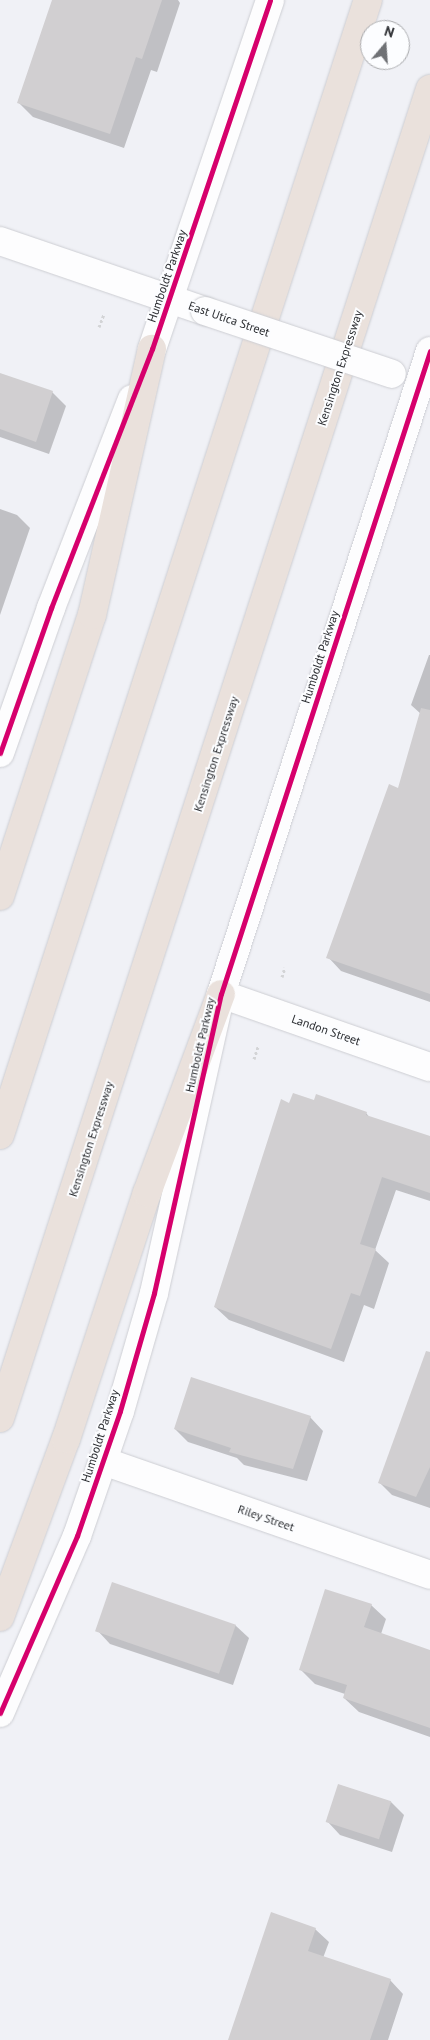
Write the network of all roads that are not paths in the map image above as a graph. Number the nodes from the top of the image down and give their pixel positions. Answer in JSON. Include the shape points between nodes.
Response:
{"nodes":[{"id":1,"x":270,"y":0,"type":"edge"},
{"id":2,"x":368,"y":0,"type":"edge"},
{"id":3,"x":430,"y":89,"type":"edge"},
{"id":4,"x":0,"y":241,"type":"edge"},
{"id":5,"x":170,"y":299,"type":"junction"},
{"id":6,"x":152,"y":349,"type":"junction"},
{"id":7,"x":430,"y":351,"type":"edge"},
{"id":8,"x":425,"y":386,"type":"edge"},
{"id":9,"x":0,"y":753,"type":"edge"},
{"id":10,"x":0,"y":896,"type":"edge"},
{"id":11,"x":222,"y":994,"type":"junction"},
{"id":12,"x":430,"y":1066,"type":"edge"},
{"id":13,"x":0,"y":1136,"type":"edge"},
{"id":14,"x":0,"y":1418,"type":"edge"},
{"id":15,"x":103,"y":1461,"type":"junction"},
{"id":16,"x":430,"y":1575,"type":"edge"},
{"id":17,"x":0,"y":1617,"type":"edge"},
{"id":18,"x":0,"y":1713,"type":"edge"}],
"edges":[{"from":1,"to":5,"type":"street","name":"Humboldt Parkway"},
{"from":2,"to":13,"type":"highway"},
{"from":3,"to":14,"type":"highway","name":"Kensington Expressway"},
{"from":4,"to":5,"type":"street","name":"East Utica Street"},
{"from":5,"to":6,"type":"street","name":"Humboldt Parkway"},
{"from":5,"to":8,"type":"street","name":"East Utica Street","bridge":true},
{"from":6,"to":9,"type":"street","name":"Humboldt Parkway","via":[[51,608]]},
{"from":6,"to":10,"type":"highway","via":[[92,616]]},
{"from":7,"to":8,"type":"street","name":"Humboldt Parkway"},
{"from":8,"to":11,"type":"street","name":"Humboldt Parkway"},
{"from":11,"to":12,"type":"street","name":"Landon Street"},
{"from":11,"to":15,"type":"street","name":"Humboldt Parkway","via":[[151,1307]]},
{"from":11,"to":17,"type":"highway","via":[[147,1193],[66,1439]]},
{"from":15,"to":16,"type":"street","name":"Riley Street"},
{"from":15,"to":18,"type":"street","name":"Humboldt Parkway","via":[[77,1536]]}]}
